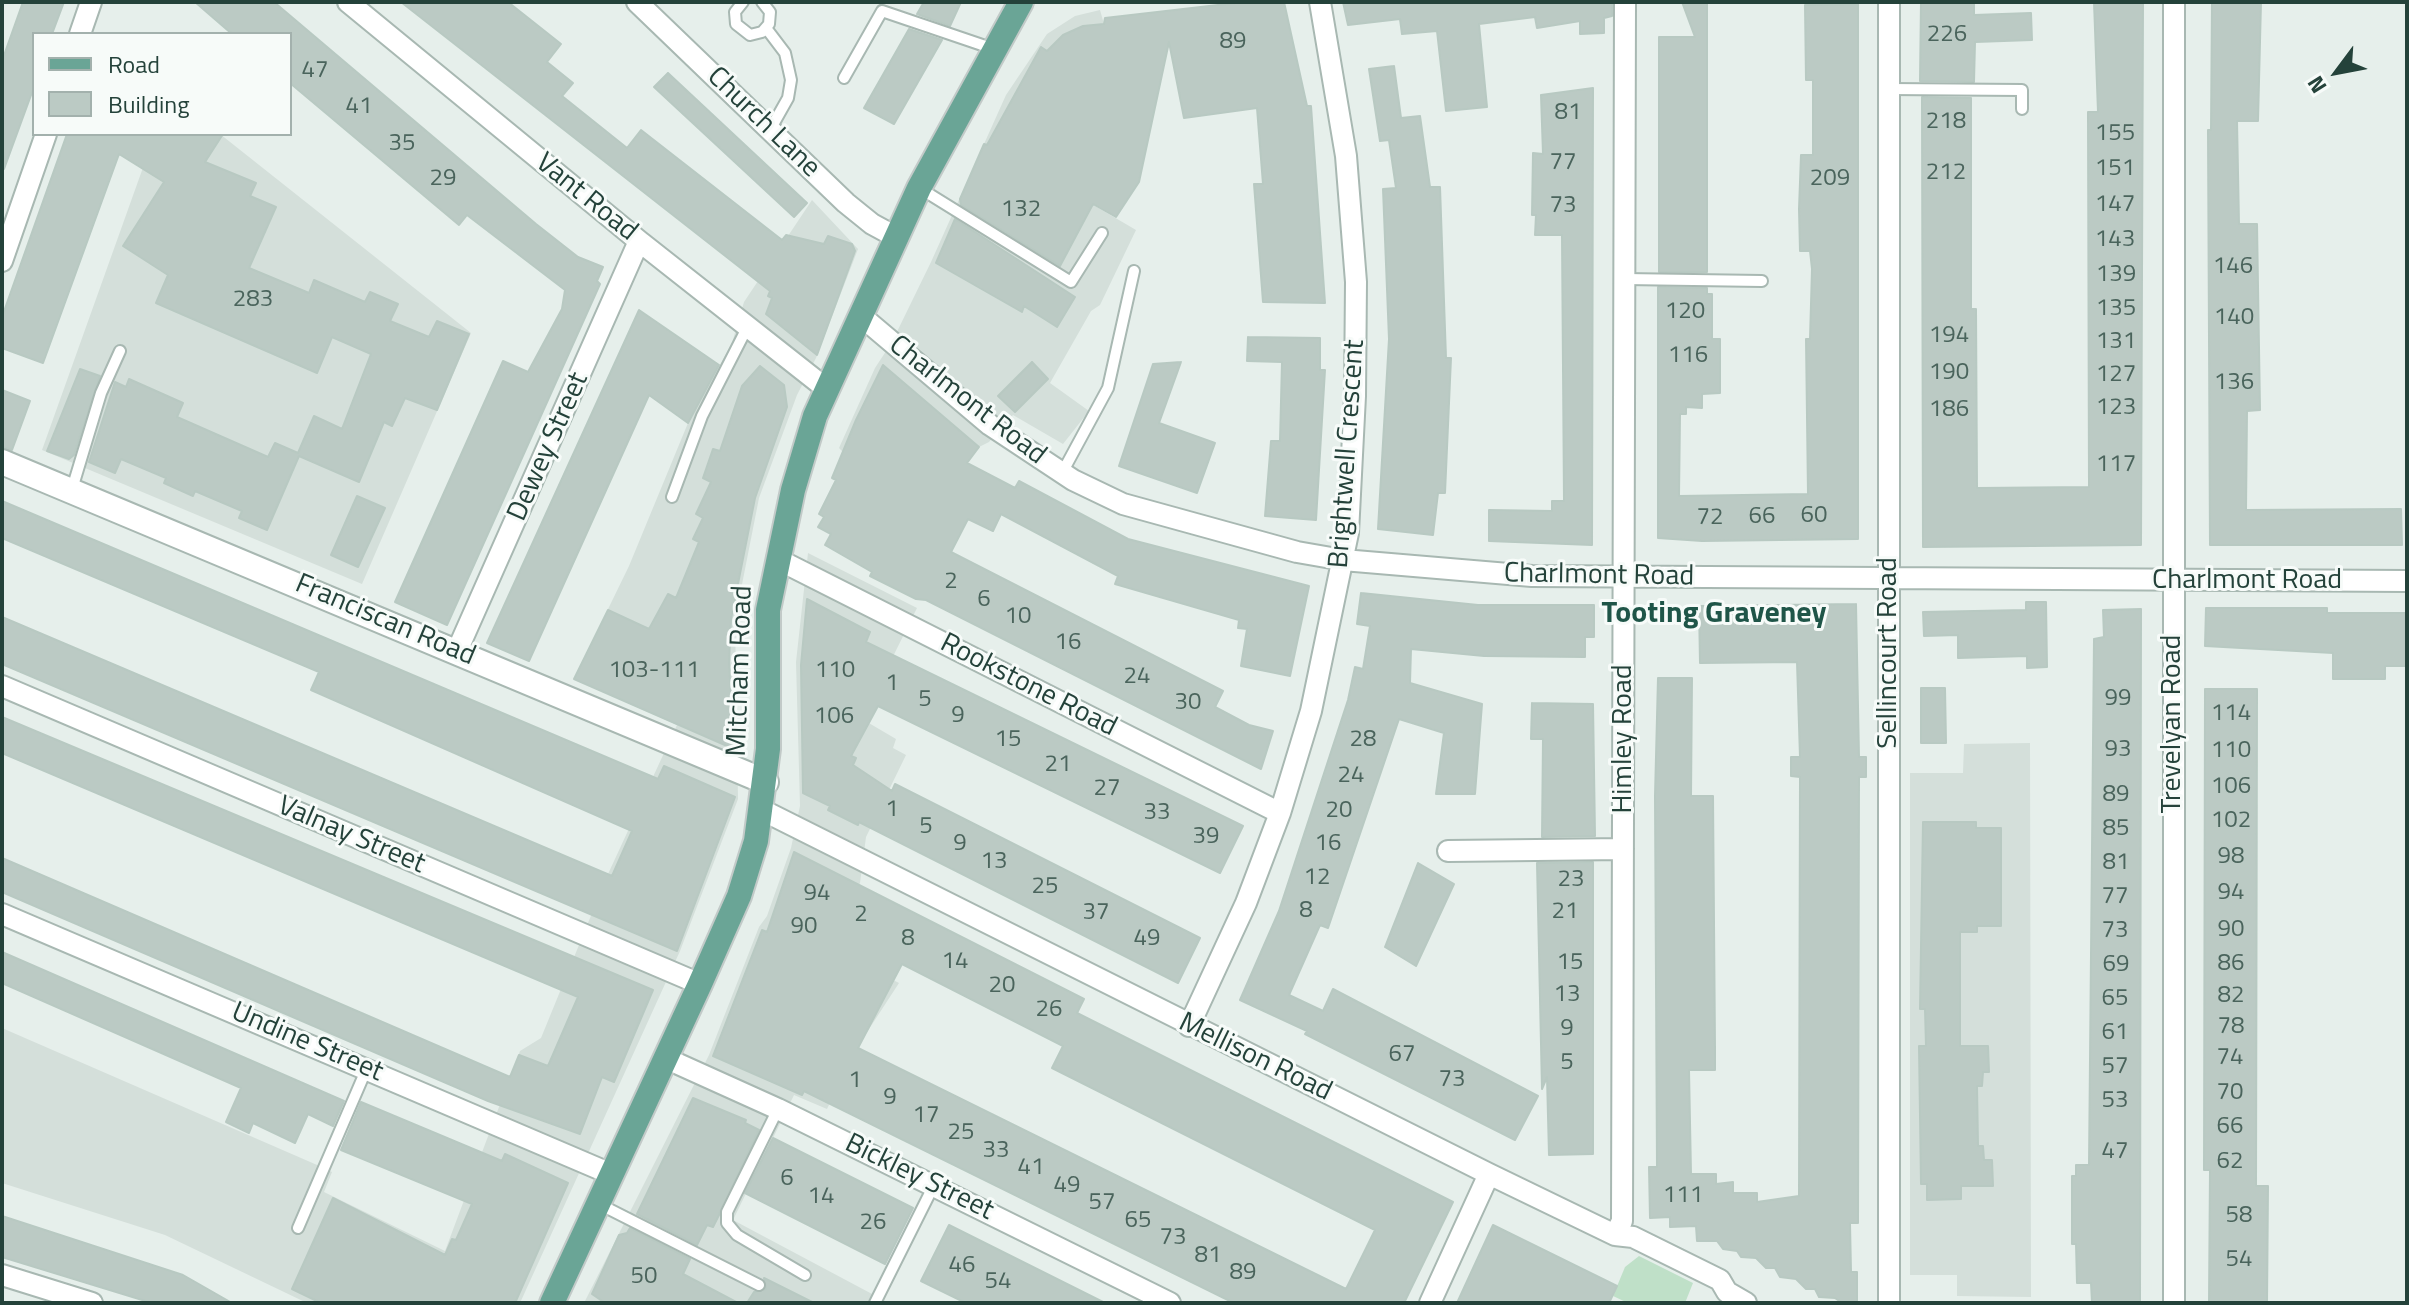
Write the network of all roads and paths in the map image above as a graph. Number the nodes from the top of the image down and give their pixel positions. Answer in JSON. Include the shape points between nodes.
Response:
{"nodes":[{"id":1,"x":91,"y":2,"type":"edge"},
{"id":2,"x":348,"y":2,"type":"edge"},
{"id":3,"x":637,"y":2,"type":"edge"},
{"id":4,"x":743,"y":2,"type":"edge"},
{"id":5,"x":762,"y":2,"type":"edge"},
{"id":6,"x":1021,"y":2,"type":"edge"},
{"id":7,"x":1320,"y":2,"type":"edge"},
{"id":8,"x":1625,"y":2,"type":"edge"},
{"id":9,"x":1889,"y":2,"type":"edge"},
{"id":10,"x":2174,"y":2,"type":"edge"},
{"id":11,"x":766,"y":28,"type":"junction"},
{"id":12,"x":81,"y":32,"type":"edge"},
{"id":13,"x":996,"y":50,"type":"junction"},
{"id":14,"x":844,"y":78,"type":"dead end"},
{"id":15,"x":1889,"y":89,"type":"junction"},
{"id":16,"x":2022,"y":109,"type":"dead end"},
{"id":17,"x":770,"y":130,"type":"junction"},
{"id":18,"x":45,"y":136,"type":"edge"},
{"id":19,"x":919,"y":188,"type":"junction"},
{"id":20,"x":1102,"y":233,"type":"dead end"},
{"id":21,"x":896,"y":237,"type":"junction"},
{"id":22,"x":639,"y":241,"type":"junction"},
{"id":23,"x":2,"y":261,"type":"edge"},
{"id":24,"x":1134,"y":271,"type":"dead end"},
{"id":25,"x":1625,"y":279,"type":"junction"},
{"id":26,"x":1762,"y":281,"type":"dead end"},
{"id":27,"x":861,"y":316,"type":"junction"},
{"id":28,"x":748,"y":326,"type":"junction"},
{"id":29,"x":120,"y":351,"type":"dead end"},
{"id":30,"x":828,"y":390,"type":"junction"},
{"id":31,"x":2,"y":462,"type":"edge"},
{"id":32,"x":1062,"y":473,"type":"junction"},
{"id":33,"x":71,"y":491,"type":"junction"},
{"id":34,"x":672,"y":497,"type":"dead end"},
{"id":35,"x":777,"y":559,"type":"junction"},
{"id":36,"x":1343,"y":560,"type":"junction"},
{"id":37,"x":1625,"y":576,"type":"junction"},
{"id":38,"x":1889,"y":580,"type":"junction"},
{"id":39,"x":2173,"y":581,"type":"junction"},
{"id":40,"x":2407,"y":581,"type":"edge"},
{"id":41,"x":457,"y":651,"type":"junction"},
{"id":42,"x":2,"y":686,"type":"edge"},
{"id":43,"x":766,"y":782,"type":"junction"},
{"id":44,"x":762,"y":810,"type":"junction"},
{"id":45,"x":1280,"y":813,"type":"junction"},
{"id":46,"x":1623,"y":849,"type":"junction"},
{"id":47,"x":1448,"y":851,"type":"dead end"},
{"id":48,"x":2,"y":914,"type":"edge"},
{"id":49,"x":700,"y":984,"type":"junction"},
{"id":50,"x":1189,"y":1026,"type":"junction"},
{"id":51,"x":665,"y":1058,"type":"junction"},
{"id":52,"x":367,"y":1068,"type":"junction"},
{"id":53,"x":778,"y":1109,"type":"junction"},
{"id":54,"x":611,"y":1174,"type":"junction"},
{"id":55,"x":1489,"y":1174,"type":"junction"},
{"id":56,"x":934,"y":1185,"type":"junction"},
{"id":57,"x":597,"y":1203,"type":"junction"},
{"id":58,"x":298,"y":1228,"type":"dead end"},
{"id":59,"x":1615,"y":1235,"type":"junction"},
{"id":60,"x":2,"y":1275,"type":"edge"},
{"id":61,"x":805,"y":1275,"type":"dead end"},
{"id":62,"x":759,"y":1285,"type":"dead end"},
{"id":63,"x":1740,"y":1300,"type":"edge"},
{"id":64,"x":92,"y":1303,"type":"edge"},
{"id":65,"x":552,"y":1303,"type":"edge"},
{"id":66,"x":875,"y":1303,"type":"edge"},
{"id":67,"x":1170,"y":1303,"type":"edge"},
{"id":68,"x":1430,"y":1303,"type":"edge"},
{"id":69,"x":1889,"y":1303,"type":"edge"},
{"id":70,"x":2174,"y":1303,"type":"edge"}],
"edges":[{"from":1,"to":12,"type":"street"},
{"from":2,"to":22,"type":"street","name":"Vant Road"},
{"from":3,"to":17,"type":"street","name":"Church Lane"},
{"from":4,"to":11,"type":"lane","via":[[735,12],[740,29],[750,35]]},
{"from":5,"to":11,"type":"lane","via":[[770,12]]},
{"from":6,"to":13,"type":"main road","name":"Mitcham Road"},
{"from":7,"to":36,"type":"street","name":"Brightwell Crescent","via":[[1347,168],[1356,282],[1355,396]]},
{"from":8,"to":25,"type":"street","name":"Himley Road"},
{"from":9,"to":15,"type":"street","name":"Sellincourt Road"},
{"from":10,"to":39,"type":"street","name":"Trevelyan Road"},
{"from":11,"to":17,"type":"lane","via":[[785,53],[791,80],[788,98]]},
{"from":13,"to":14,"type":"lane","via":[[882,11]]},
{"from":13,"to":19,"type":"main road","name":"Mitcham Road"},
{"from":15,"to":16,"type":"lane","via":[[2022,90]]},
{"from":15,"to":38,"type":"street","name":"Sellincourt Road"},
{"from":17,"to":21,"type":"street","name":"Church Lane","via":[[846,203]]},
{"from":18,"to":23,"type":"street"},
{"from":19,"to":20,"type":"lane","via":[[1071,282]]},
{"from":19,"to":21,"type":"main road","name":"Mitcham Road"},
{"from":21,"to":27,"type":"main road","name":"Mitcham Road"},
{"from":22,"to":28,"type":"street","name":"Vant Road"},
{"from":22,"to":41,"type":"street","name":"Dewey Street"},
{"from":24,"to":32,"type":"lane","via":[[1108,388]]},
{"from":25,"to":26,"type":"lane"},
{"from":25,"to":37,"type":"street","name":"Himley Road"},
{"from":27,"to":30,"type":"main road","name":"Mitcham Road"},
{"from":27,"to":32,"type":"street","name":"Charlmont Road","via":[[990,425]]},
{"from":28,"to":30,"type":"street","name":"Vant Road"},
{"from":28,"to":34,"type":"lane","via":[[702,416]]},
{"from":29,"to":33,"type":"lane","via":[[101,393]]},
{"from":30,"to":35,"type":"main road","name":"Mitcham Road","via":[[815,416]]},
{"from":31,"to":33,"type":"street","name":"Franciscan Road"},
{"from":32,"to":36,"type":"street","name":"Charlmont Road","via":[[1123,504]]},
{"from":33,"to":41,"type":"street","name":"Franciscan Road"},
{"from":35,"to":43,"type":"main road","name":"Mitcham Road","via":[[768,610]]},
{"from":35,"to":45,"type":"street","name":"Rookstone Road"},
{"from":36,"to":37,"type":"street","name":"Charlmont Road","via":[[1532,576]]},
{"from":36,"to":45,"type":"street","name":"Brightwell Crescent","via":[[1311,711]]},
{"from":37,"to":38,"type":"street","name":"Charlmont Road"},
{"from":37,"to":46,"type":"street","name":"Himley Road"},
{"from":38,"to":39,"type":"street","name":"Charlmont Road"},
{"from":38,"to":69,"type":"street","name":"Sellincourt Road"},
{"from":39,"to":40,"type":"street","name":"Charlmont Road"},
{"from":39,"to":70,"type":"street","name":"Trevelyan Road"},
{"from":41,"to":43,"type":"street","name":"Franciscan Road"},
{"from":42,"to":49,"type":"street","name":"Valnay Street"},
{"from":43,"to":44,"type":"main road","name":"Mitcham Road"},
{"from":44,"to":49,"type":"main road","name":"Mitcham Road","via":[[739,896]]},
{"from":44,"to":50,"type":"street","name":"Mellison Road"},
{"from":45,"to":50,"type":"street","name":"Brightwell Crescent","via":[[1246,903]]},
{"from":46,"to":47,"type":"street"},
{"from":46,"to":59,"type":"street","name":"Himley Road","via":[[1622,1221]]},
{"from":48,"to":52,"type":"street","name":"Undine Street"},
{"from":49,"to":51,"type":"main road","name":"Mitcham Road"},
{"from":50,"to":55,"type":"street","name":"Mellison Road"},
{"from":51,"to":53,"type":"street","name":"Bickley Street"},
{"from":51,"to":54,"type":"main road","name":"Mitcham Road"},
{"from":52,"to":54,"type":"street","name":"Undine Street"},
{"from":52,"to":58,"type":"lane"},
{"from":53,"to":56,"type":"street","name":"Bickley Street"},
{"from":53,"to":61,"type":"lane","via":[[727,1212],[727,1223],[737,1235]]},
{"from":54,"to":57,"type":"main road","name":"Mitcham Road"},
{"from":55,"to":59,"type":"street","name":"Mellison Road"},
{"from":55,"to":68,"type":"street"},
{"from":56,"to":66,"type":"lane"},
{"from":56,"to":67,"type":"street","name":"Bickley Street"},
{"from":57,"to":62,"type":"lane"},
{"from":57,"to":65,"type":"main road","name":"Mitcham Road"},
{"from":59,"to":63,"type":"street","name":"Mellison Road","via":[[1633,1237],[1720,1280]]},
{"from":60,"to":64,"type":"street"}]}
